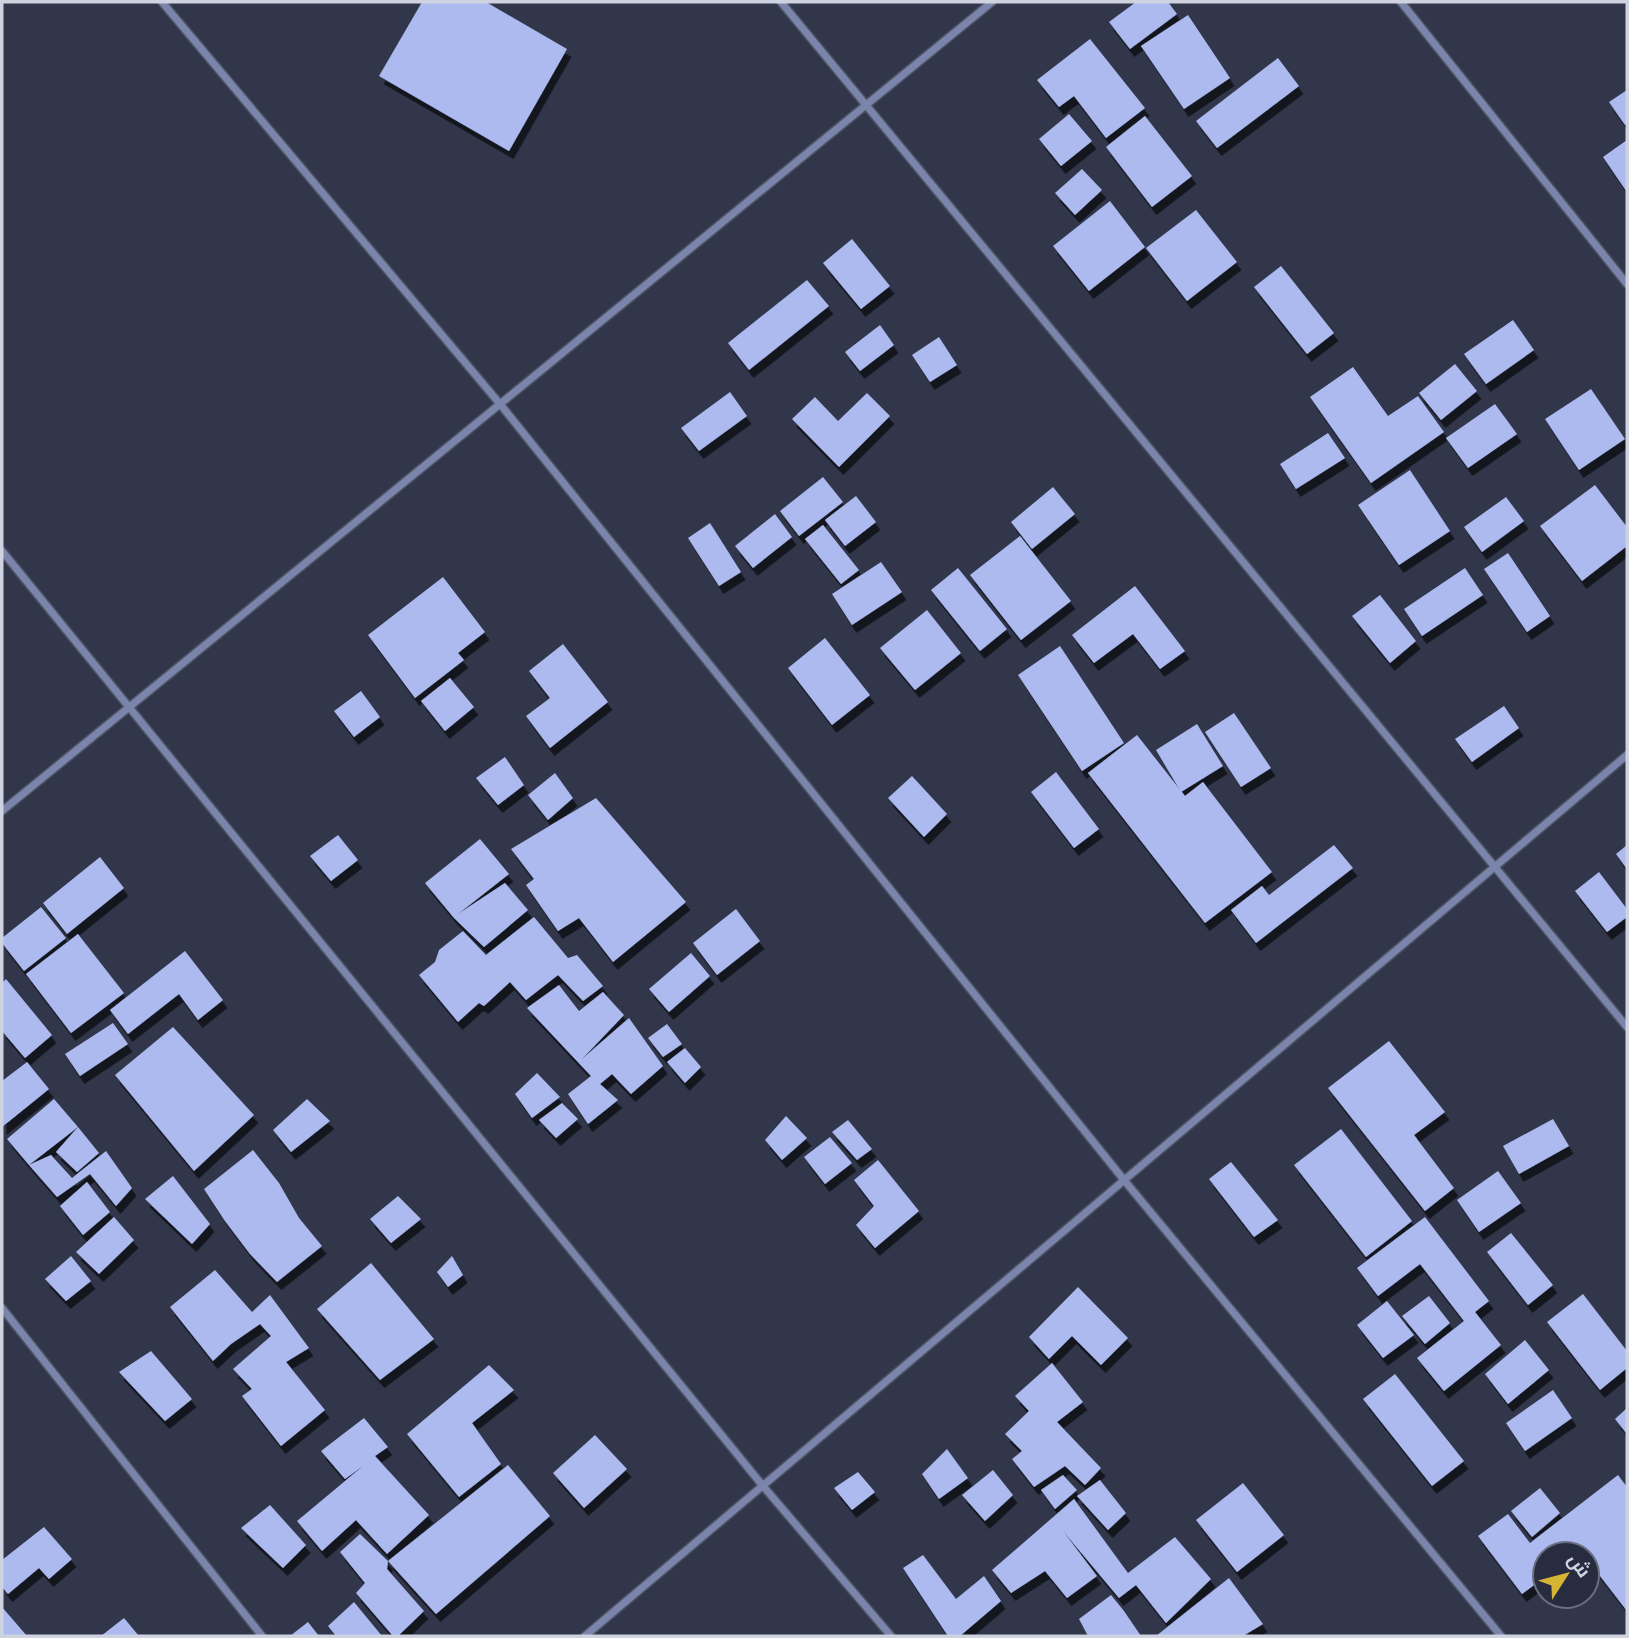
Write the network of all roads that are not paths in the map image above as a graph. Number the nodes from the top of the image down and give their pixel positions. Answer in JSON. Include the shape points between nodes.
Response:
{"nodes":[{"id":1,"x":162,"y":2,"type":"edge"},
{"id":2,"x":781,"y":2,"type":"edge"},
{"id":3,"x":992,"y":2,"type":"edge"},
{"id":4,"x":1401,"y":2,"type":"edge"},
{"id":5,"x":866,"y":104,"type":"junction"},
{"id":6,"x":1627,"y":284,"type":"edge"},
{"id":7,"x":500,"y":404,"type":"junction"},
{"id":8,"x":2,"y":551,"type":"edge"},
{"id":9,"x":128,"y":708,"type":"junction"},
{"id":10,"x":1627,"y":755,"type":"edge"},
{"id":11,"x":2,"y":811,"type":"edge"},
{"id":12,"x":1495,"y":866,"type":"junction"},
{"id":13,"x":1627,"y":1027,"type":"edge"},
{"id":14,"x":1124,"y":1180,"type":"junction"},
{"id":15,"x":2,"y":1308,"type":"edge"},
{"id":16,"x":762,"y":1486,"type":"junction"},
{"id":17,"x":262,"y":1636,"type":"edge"},
{"id":18,"x":584,"y":1636,"type":"edge"},
{"id":19,"x":891,"y":1636,"type":"edge"},
{"id":20,"x":1501,"y":1636,"type":"edge"}],
"edges":[{"from":1,"to":7,"type":"street"},
{"from":2,"to":5,"type":"street"},
{"from":3,"to":5,"type":"street"},
{"from":4,"to":6,"type":"street"},
{"from":5,"to":7,"type":"street"},
{"from":5,"to":12,"type":"street"},
{"from":7,"to":9,"type":"street"},
{"from":7,"to":14,"type":"street"},
{"from":8,"to":9,"type":"street"},
{"from":9,"to":11,"type":"street"},
{"from":9,"to":16,"type":"street"},
{"from":10,"to":12,"type":"street"},
{"from":12,"to":13,"type":"street"},
{"from":12,"to":14,"type":"street"},
{"from":14,"to":16,"type":"street"},
{"from":14,"to":20,"type":"street"},
{"from":15,"to":17,"type":"street"},
{"from":16,"to":18,"type":"street"},
{"from":16,"to":19,"type":"street"}]}
